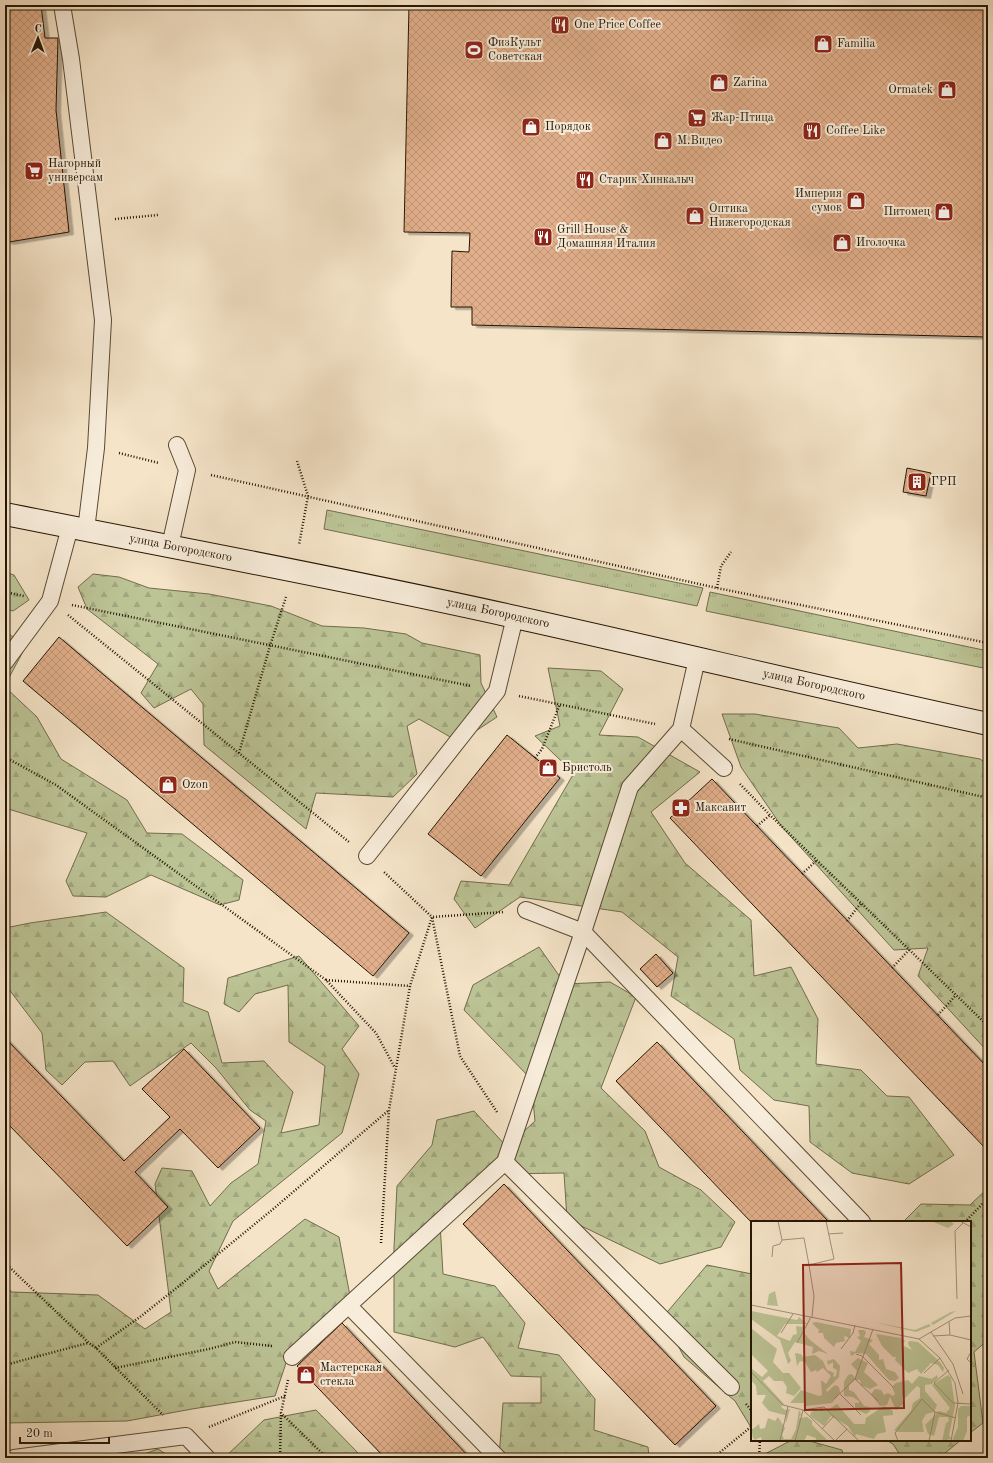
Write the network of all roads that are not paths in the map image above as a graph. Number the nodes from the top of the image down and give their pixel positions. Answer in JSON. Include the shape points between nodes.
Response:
{"nodes":[{"id":1,"x":62,"y":5,"type":"edge"},
{"id":2,"x":177,"y":445,"type":"dead end"},
{"id":3,"x":5,"y":514,"type":"edge"},
{"id":4,"x":78,"y":528,"type":"junction"},
{"id":5,"x":170,"y":546,"type":"junction"},
{"id":6,"x":515,"y":617,"type":"junction"},
{"id":7,"x":698,"y":659,"type":"junction"},
{"id":8,"x":5,"y":662,"type":"edge"},
{"id":9,"x":988,"y":724,"type":"edge"},
{"id":10,"x":681,"y":729,"type":"junction"},
{"id":11,"x":724,"y":768,"type":"road end"},
{"id":12,"x":367,"y":856,"type":"road end"},
{"id":13,"x":526,"y":910,"type":"road end"},
{"id":14,"x":583,"y":932,"type":"junction"},
{"id":15,"x":505,"y":1162,"type":"junction"},
{"id":16,"x":861,"y":1221,"type":"edge"},
{"id":17,"x":349,"y":1306,"type":"junction"},
{"id":18,"x":292,"y":1357,"type":"road end"},
{"id":19,"x":731,"y":1386,"type":"dead end"},
{"id":20,"x":14,"y":1458,"type":"edge"},
{"id":21,"x":207,"y":1458,"type":"edge"},
{"id":22,"x":498,"y":1458,"type":"edge"}],
"edges":[{"from":1,"to":4,"type":"lane","via":[[103,320],[96,448]]},
{"from":2,"to":5,"type":"lane","via":[[187,470]]},
{"from":3,"to":4,"type":"street","name":"улица Богородского"},
{"from":4,"to":5,"type":"street","name":"улица Богородского"},
{"from":4,"to":8,"type":"lane","via":[[50,601]]},
{"from":5,"to":6,"type":"street","name":"улица Богородского"},
{"from":6,"to":7,"type":"street","name":"улица Богородского"},
{"from":6,"to":12,"type":"lane","via":[[497,691]]},
{"from":7,"to":9,"type":"street","name":"улица Богородского"},
{"from":7,"to":10,"type":"lane"},
{"from":10,"to":11,"type":"lane"},
{"from":10,"to":14,"type":"lane","via":[[630,787]]},
{"from":13,"to":14,"type":"lane"},
{"from":14,"to":15,"type":"lane"},
{"from":14,"to":16,"type":"lane"},
{"from":15,"to":17,"type":"lane"},
{"from":15,"to":19,"type":"lane"},
{"from":17,"to":18,"type":"lane"},
{"from":17,"to":22,"type":"lane"},
{"from":20,"to":21,"type":"lane","via":[[186,1436]]}]}
